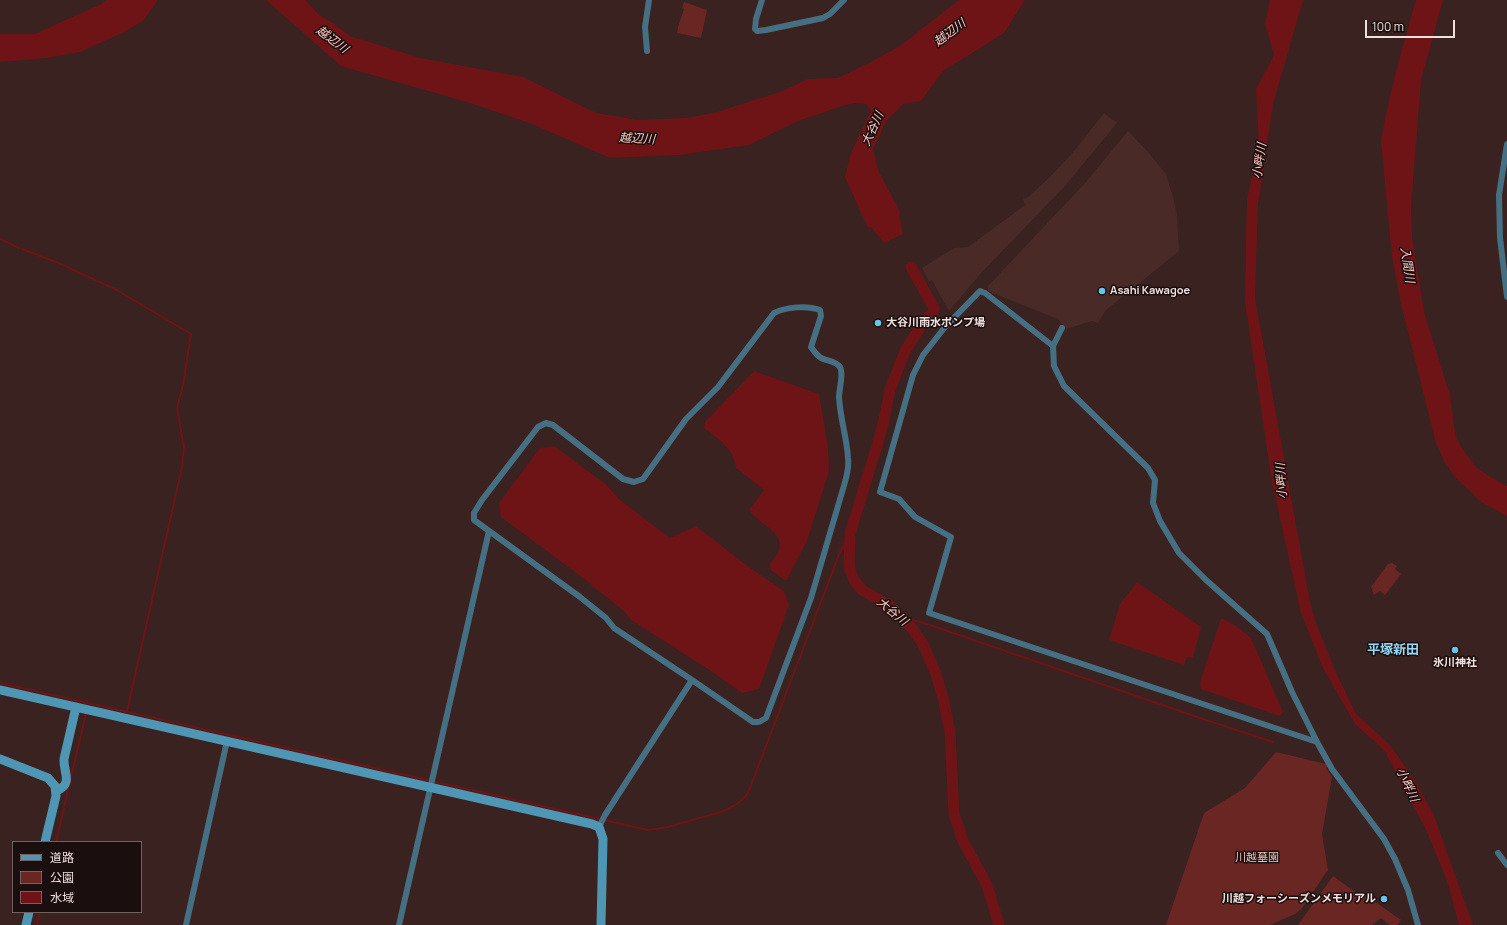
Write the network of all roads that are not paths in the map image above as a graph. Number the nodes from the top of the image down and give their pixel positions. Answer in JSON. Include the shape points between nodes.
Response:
{"nodes":[{"id":1,"x":649,"y":0,"type":"edge"},
{"id":2,"x":762,"y":0,"type":"edge"},
{"id":3,"x":844,"y":0,"type":"edge"},
{"id":4,"x":647,"y":51,"type":"dead end"},
{"id":5,"x":1507,"y":144,"type":"edge"},
{"id":6,"x":1507,"y":297,"type":"edge"},
{"id":7,"x":1062,"y":328,"type":"dead end"},
{"id":8,"x":1053,"y":346,"type":"junction"},
{"id":9,"x":489,"y":531,"type":"junction"},
{"id":10,"x":692,"y":680,"type":"junction"},
{"id":11,"x":0,"y":690,"type":"edge"},
{"id":12,"x":76,"y":708,"type":"junction"},
{"id":13,"x":227,"y":741,"type":"junction"},
{"id":14,"x":1317,"y":742,"type":"junction"},
{"id":15,"x":0,"y":759,"type":"edge"},
{"id":16,"x":431,"y":788,"type":"junction"},
{"id":17,"x":56,"y":791,"type":"junction"},
{"id":18,"x":599,"y":827,"type":"junction"},
{"id":19,"x":45,"y":841,"type":"edge"},
{"id":20,"x":1498,"y":853,"type":"dead end"},
{"id":21,"x":1507,"y":865,"type":"edge"},
{"id":22,"x":29,"y":913,"type":"edge"},
{"id":23,"x":26,"y":925,"type":"edge"},
{"id":24,"x":186,"y":925,"type":"edge"},
{"id":25,"x":399,"y":925,"type":"edge"},
{"id":26,"x":601,"y":925,"type":"edge"},
{"id":27,"x":1418,"y":925,"type":"edge"}],
"edges":[{"from":1,"to":4,"type":"street","via":[[645,27]]},
{"from":2,"to":3,"type":"street","via":[[756,19],[755,29],[758,31],[823,18]]},
{"from":5,"to":6,"type":"street","via":[[1499,195],[1500,238]]},
{"from":7,"to":8,"type":"street"},
{"from":8,"to":14,"type":"street","via":[[1054,366],[1064,386],[1148,468],[1155,480],[1153,503],[1160,521],[1179,553],[1267,634]]},
{"from":8,"to":14,"type":"street","via":[[980,291],[944,327],[923,355],[913,375],[880,492],[899,499],[915,517],[951,537],[929,613]]},
{"from":9,"to":10,"type":"street","via":[[580,597],[614,628]]},
{"from":9,"to":10,"type":"street","via":[[474,520],[474,513],[538,427],[546,423],[553,425],[623,479],[638,481],[643,478],[686,419],[718,387],[774,313],[806,307],[820,310],[821,316],[811,347],[822,358],[839,366],[842,374],[839,403],[848,458],[845,482],[811,598],[766,718],[753,722]]},
{"from":9,"to":16,"type":"street"},
{"from":10,"to":18,"type":"street","via":[[604,815]]},
{"from":11,"to":12,"type":"street"},
{"from":12,"to":13,"type":"street"},
{"from":12,"to":17,"type":"street","via":[[64,759],[66,782]]},
{"from":13,"to":16,"type":"street"},
{"from":13,"to":24,"type":"street"},
{"from":14,"to":27,"type":"street","via":[[1332,769],[1384,839],[1408,890]]},
{"from":15,"to":17,"type":"street","via":[[48,778],[53,782]]},
{"from":16,"to":18,"type":"street"},
{"from":16,"to":25,"type":"street"},
{"from":17,"to":19,"type":"street"},
{"from":18,"to":26,"type":"street","via":[[603,838]]},
{"from":20,"to":21,"type":"street"},
{"from":22,"to":23,"type":"street"}]}
